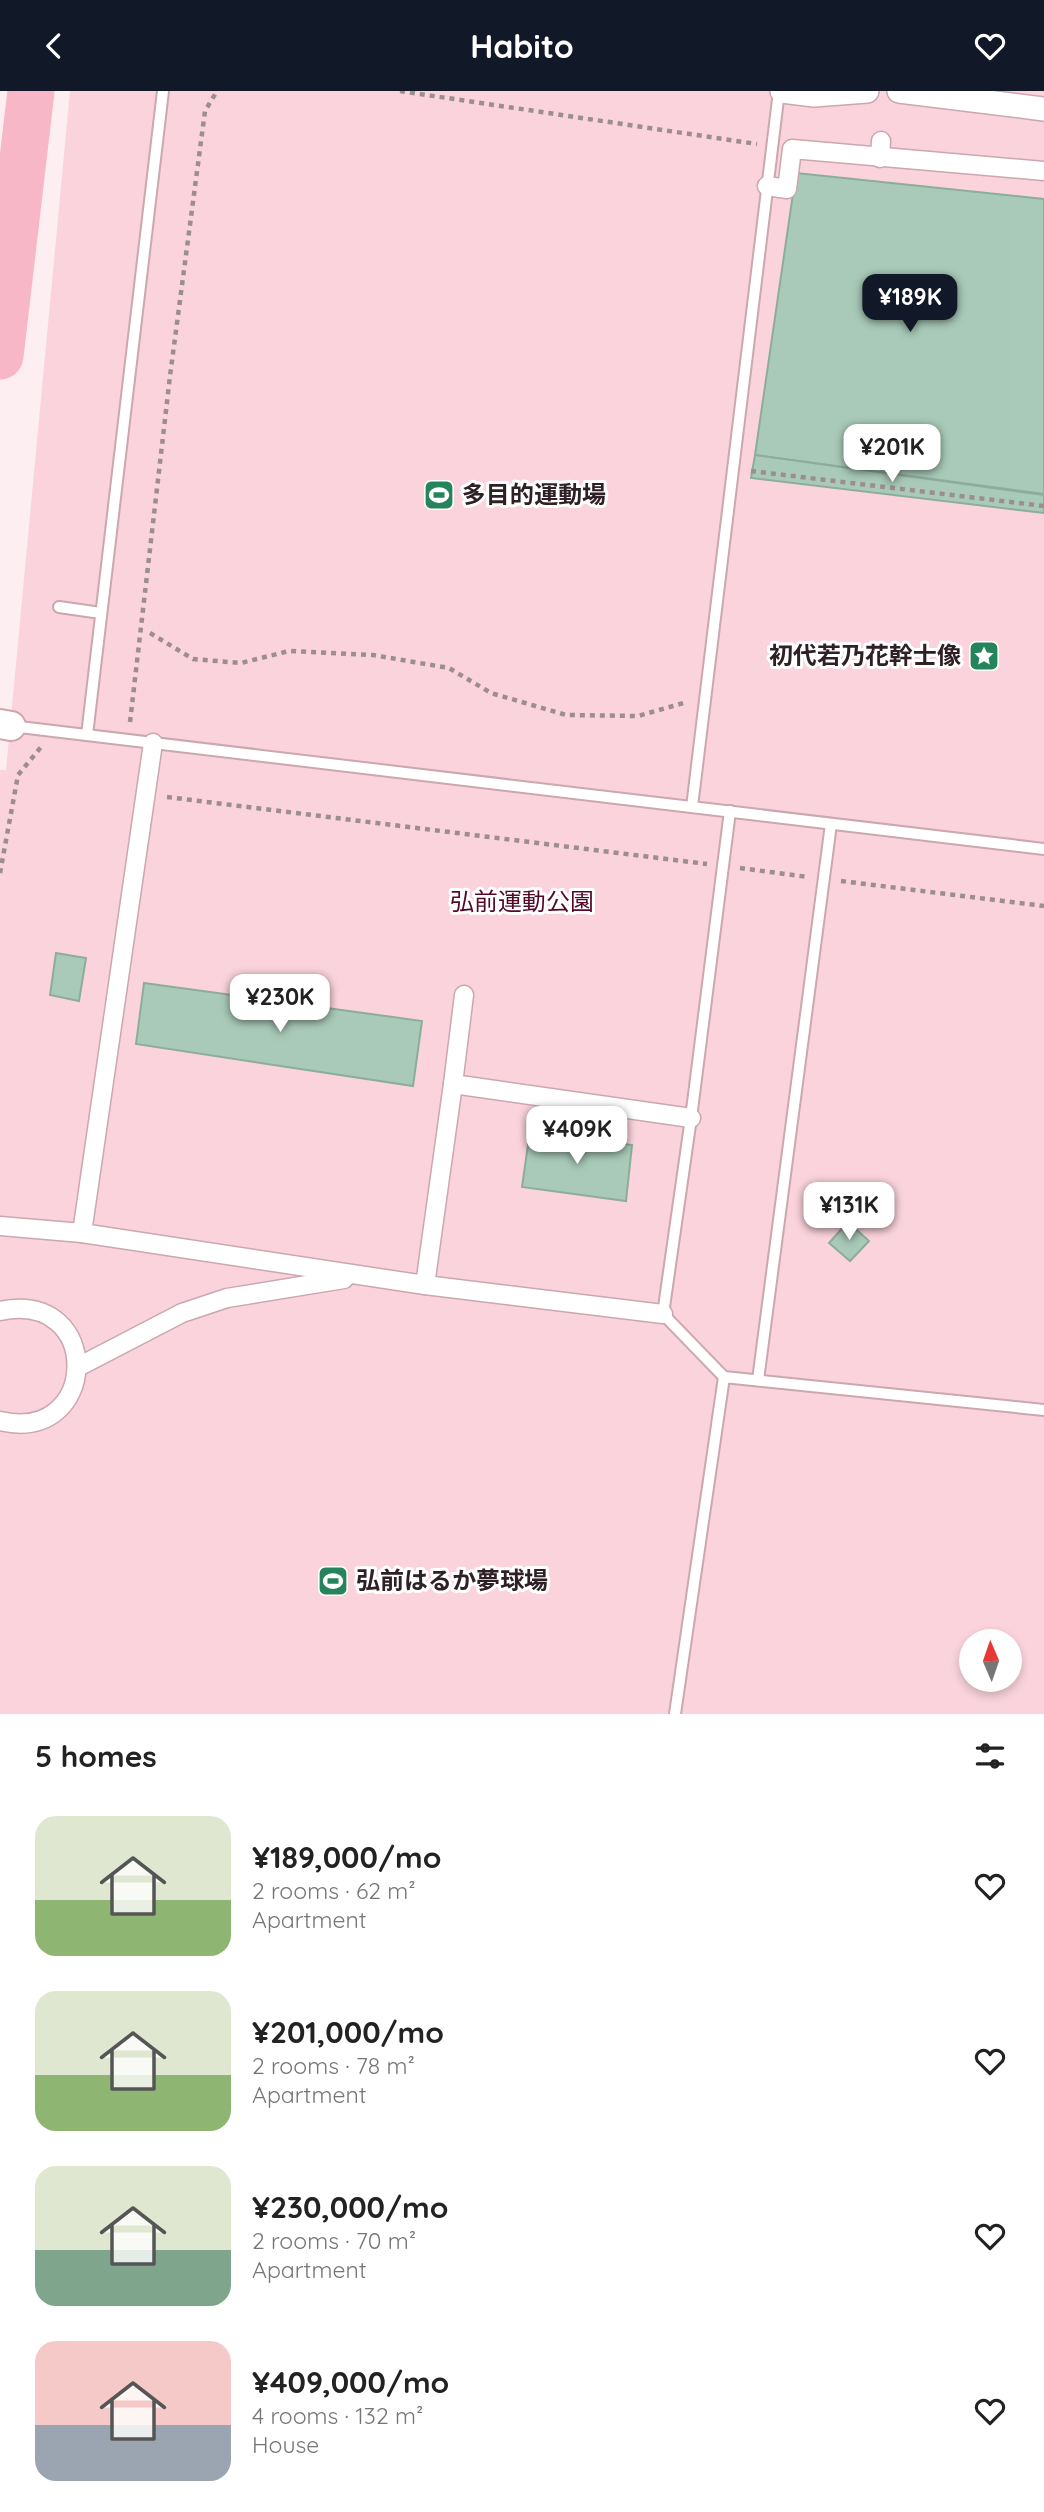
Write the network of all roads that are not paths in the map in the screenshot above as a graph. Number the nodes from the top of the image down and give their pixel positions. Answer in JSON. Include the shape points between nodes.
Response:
{"nodes":[{"id":1,"x":163,"y":91,"type":"edge"},
{"id":2,"x":780,"y":91,"type":"edge"},
{"id":3,"x":867,"y":91,"type":"edge"},
{"id":4,"x":899,"y":91,"type":"edge"},
{"id":5,"x":1044,"y":109,"type":"edge"},
{"id":6,"x":1044,"y":171,"type":"edge"},
{"id":7,"x":767,"y":186,"type":"junction"},
{"id":8,"x":59,"y":607,"type":"dead end"},
{"id":9,"x":102,"y":613,"type":"junction"},
{"id":10,"x":6,"y":725,"type":"edge"},
{"id":11,"x":87,"y":735,"type":"junction"},
{"id":12,"x":153,"y":743,"type":"junction"},
{"id":13,"x":692,"y":807,"type":"junction"},
{"id":14,"x":730,"y":811,"type":"junction"},
{"id":15,"x":831,"y":824,"type":"junction"},
{"id":16,"x":1044,"y":849,"type":"edge"},
{"id":17,"x":464,"y":995,"type":"dead end"},
{"id":18,"x":453,"y":1084,"type":"junction"},
{"id":19,"x":691,"y":1118,"type":"junction"},
{"id":20,"x":0,"y":1226,"type":"edge"},
{"id":21,"x":82,"y":1233,"type":"junction"},
{"id":22,"x":368,"y":1276,"type":"junction"},
{"id":23,"x":425,"y":1285,"type":"junction"},
{"id":24,"x":0,"y":1311,"type":"edge"},
{"id":25,"x":663,"y":1314,"type":"junction"},
{"id":26,"x":78,"y":1367,"type":"junction"},
{"id":27,"x":724,"y":1377,"type":"junction"},
{"id":28,"x":758,"y":1380,"type":"junction"},
{"id":29,"x":1044,"y":1410,"type":"edge"},
{"id":30,"x":0,"y":1421,"type":"edge"},
{"id":31,"x":675,"y":1714,"type":"edge"}],
"edges":[{"from":1,"to":9,"type":"lane"},
{"from":2,"to":3,"type":"street","via":[[814,95]]},
{"from":2,"to":7,"type":"lane"},
{"from":4,"to":5,"type":"street"},
{"from":6,"to":7,"type":"street","via":[[881,149],[792,149],[787,189]]},
{"from":7,"to":13,"type":"lane"},
{"from":8,"to":9,"type":"lane"},
{"from":9,"to":11,"type":"lane"},
{"from":10,"to":11,"type":"lane"},
{"from":11,"to":12,"type":"lane"},
{"from":12,"to":13,"type":"lane"},
{"from":12,"to":21,"type":"street"},
{"from":13,"to":14,"type":"lane"},
{"from":14,"to":15,"type":"lane"},
{"from":14,"to":19,"type":"lane"},
{"from":15,"to":16,"type":"lane"},
{"from":15,"to":28,"type":"lane"},
{"from":17,"to":18,"type":"street"},
{"from":18,"to":19,"type":"street"},
{"from":18,"to":23,"type":"street"},
{"from":19,"to":25,"type":"lane"},
{"from":20,"to":21,"type":"street"},
{"from":21,"to":22,"type":"street"},
{"from":22,"to":23,"type":"street"},
{"from":22,"to":26,"type":"street","via":[[227,1297],[183,1313]]},
{"from":23,"to":25,"type":"street"},
{"from":24,"to":26,"type":"street","via":[[17,1307],[53,1318],[76,1348]]},
{"from":25,"to":27,"type":"lane"},
{"from":26,"to":30,"type":"street","via":[[66,1402],[51,1415],[34,1423]]},
{"from":27,"to":28,"type":"lane"},
{"from":27,"to":31,"type":"lane"},
{"from":28,"to":29,"type":"lane"}]}
